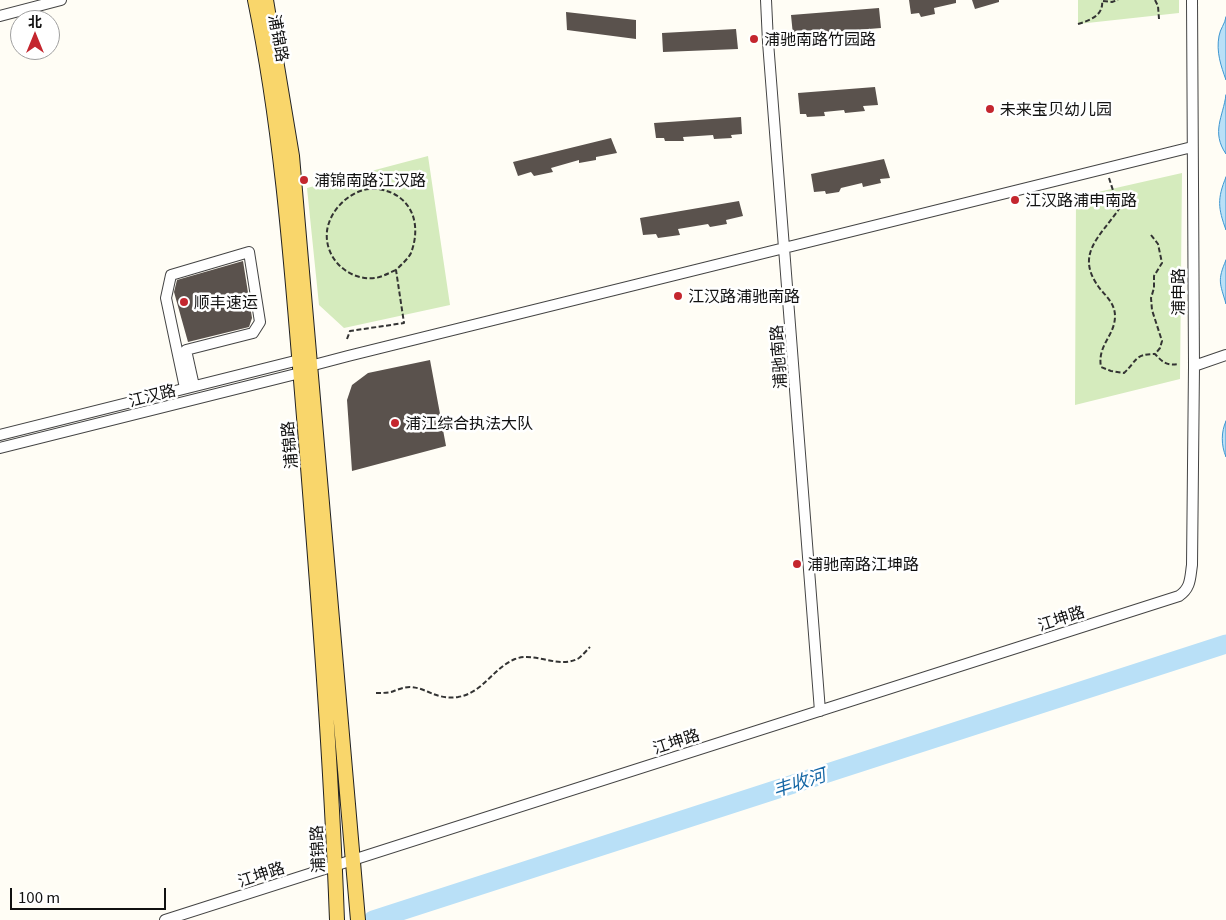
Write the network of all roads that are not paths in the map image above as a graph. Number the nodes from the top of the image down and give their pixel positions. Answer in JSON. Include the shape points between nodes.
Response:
{"nodes":[{"id":1,"x":61,"y":0,"type":"edge"},
{"id":2,"x":255,"y":0,"type":"edge"},
{"id":3,"x":266,"y":0,"type":"edge"},
{"id":4,"x":766,"y":0,"type":"edge"},
{"id":5,"x":1192,"y":0,"type":"edge"},
{"id":6,"x":0,"y":16,"type":"edge"},
{"id":7,"x":1192,"y":147,"type":"junction"},
{"id":8,"x":784,"y":248,"type":"junction"},
{"id":9,"x":1226,"y":355,"type":"edge"},
{"id":10,"x":303,"y":366,"type":"junction"},
{"id":11,"x":1194,"y":366,"type":"junction"},
{"id":12,"x":189,"y":387,"type":"junction"},
{"id":13,"x":0,"y":435,"type":"edge"},
{"id":14,"x":0,"y":448,"type":"edge"},
{"id":15,"x":1190,"y":583,"type":"joint"},
{"id":16,"x":820,"y":711,"type":"junction"},
{"id":17,"x":352,"y":860,"type":"junction"},
{"id":18,"x":335,"y":866,"type":"junction"},
{"id":19,"x":164,"y":920,"type":"edge"},
{"id":20,"x":337,"y":920,"type":"edge"},
{"id":21,"x":358,"y":920,"type":"edge"}],
"edges":[{"from":1,"to":6,"type":"street"},
{"from":2,"to":10,"type":"main road","name":"浦锦路","via":[[274,105]]},
{"from":3,"to":10,"type":"main road","name":"浦锦路","via":[[292,156]]},
{"from":4,"to":8,"type":"street","name":"浦驰南路"},
{"from":5,"to":7,"type":"street","name":"浦申路"},
{"from":7,"to":8,"type":"street"},
{"from":7,"to":11,"type":"street","name":"浦申路"},
{"from":8,"to":10,"type":"street"},
{"from":8,"to":16,"type":"street","name":"浦驰南路"},
{"from":9,"to":11,"type":"street"},
{"from":10,"to":12,"type":"street"},
{"from":10,"to":14,"type":"street","name":"江汉路"},
{"from":10,"to":17,"type":"main road","name":"浦锦路"},
{"from":10,"to":18,"type":"main road","name":"浦锦路"},
{"from":11,"to":15,"type":"street","name":"浦申路"},
{"from":12,"to":12,"type":"street","via":[[186,350],[253,333],[260,322],[249,252],[172,275],[166,298]]},
{"from":12,"to":13,"type":"street"},
{"from":15,"to":16,"type":"street","name":"江坤路","via":[[1179,596]]},
{"from":16,"to":17,"type":"street","name":"江坤路"},
{"from":17,"to":18,"type":"street","name":"江坤路"},
{"from":17,"to":21,"type":"main road","name":"浦锦路"},
{"from":18,"to":19,"type":"street","name":"江坤路"},
{"from":18,"to":20,"type":"main road","name":"浦锦路"}]}
